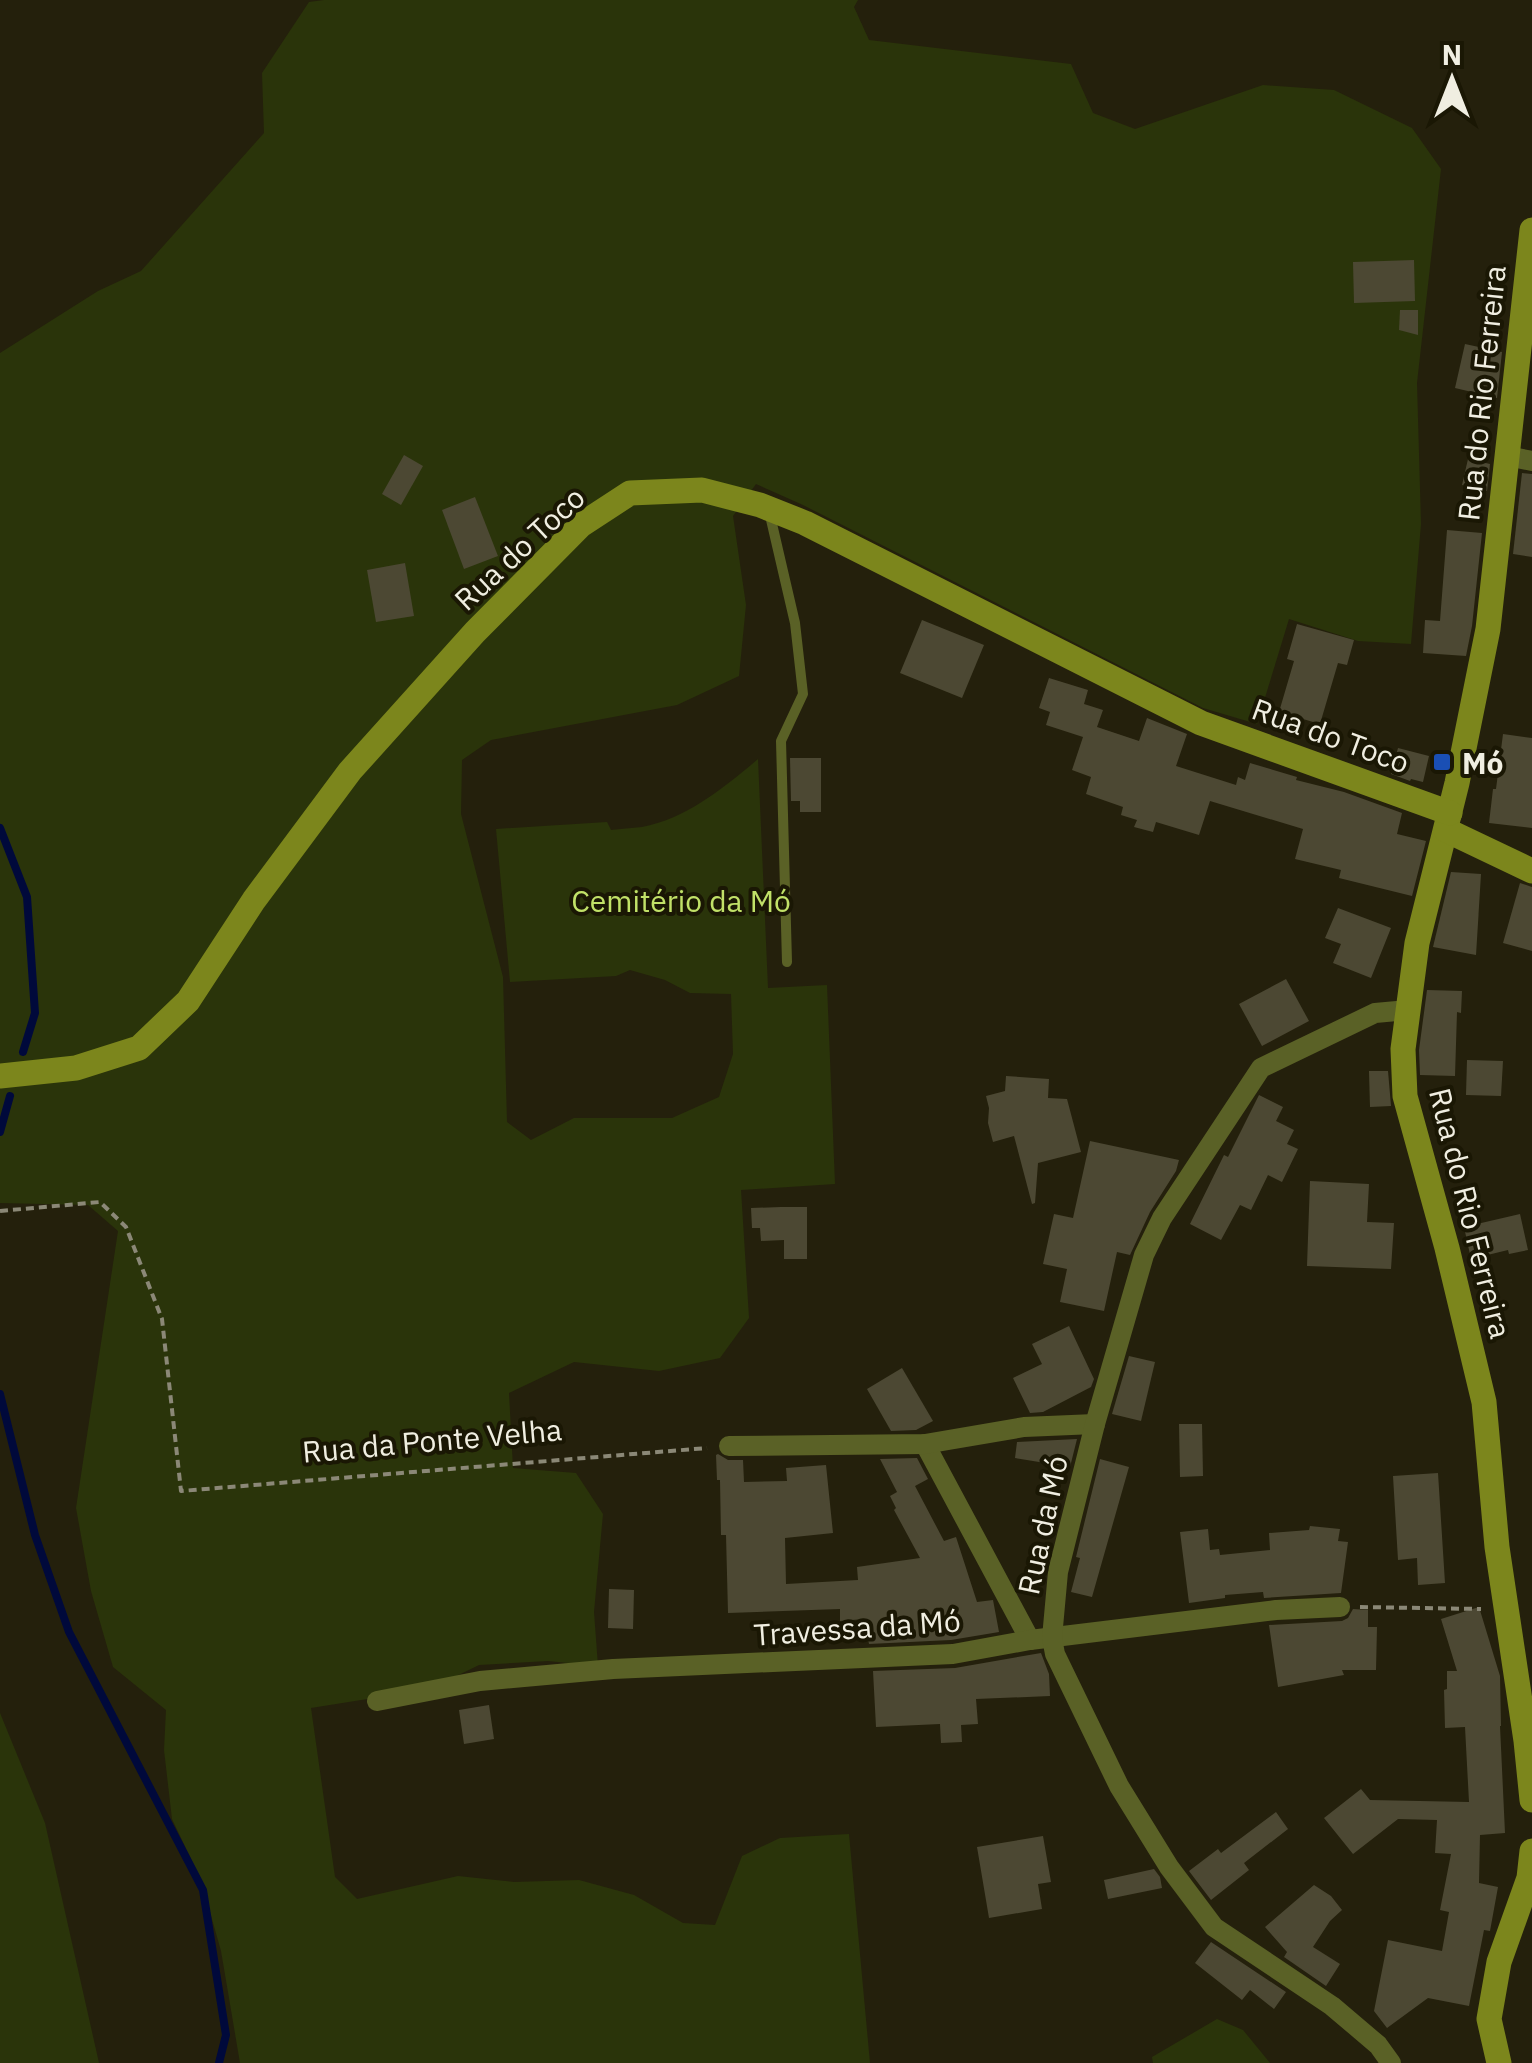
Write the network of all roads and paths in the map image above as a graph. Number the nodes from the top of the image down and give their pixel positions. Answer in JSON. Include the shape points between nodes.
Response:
{"nodes":[{"id":1,"x":1532,"y":230,"type":"edge"},
{"id":2,"x":1520,"y":458,"type":"edge"},
{"id":3,"x":768,"y":508,"type":"junction"},
{"id":4,"x":1448,"y":822,"type":"junction"},
{"id":5,"x":1532,"y":872,"type":"edge"},
{"id":6,"x":787,"y":962,"type":"dead end"},
{"id":7,"x":1408,"y":1010,"type":"junction"},
{"id":8,"x":0,"y":1076,"type":"edge"},
{"id":9,"x":0,"y":1211,"type":"edge"},
{"id":10,"x":1095,"y":1424,"type":"junction"},
{"id":11,"x":925,"y":1444,"type":"junction"},
{"id":12,"x":729,"y":1446,"type":"joint"},
{"id":13,"x":1340,"y":1606,"type":"joint"},
{"id":14,"x":1506,"y":1609,"type":"junction"},
{"id":15,"x":1052,"y":1638,"type":"junction"},
{"id":16,"x":1030,"y":1640,"type":"junction"},
{"id":17,"x":377,"y":1701,"type":"dead end"},
{"id":18,"x":1532,"y":1800,"type":"edge"},
{"id":19,"x":1532,"y":1851,"type":"edge"},
{"id":20,"x":1391,"y":2063,"type":"edge"},
{"id":21,"x":1499,"y":2063,"type":"edge"}],
"edges":[{"from":1,"to":2,"type":"street","name":"Rua do Rio Ferreira"},
{"from":2,"to":4,"type":"street","name":"Rua do Rio Ferreira"},
{"from":3,"to":4,"type":"street","name":"Rua do Toco","via":[[1201,723]]},
{"from":3,"to":6,"type":"lane","via":[[795,623],[803,694],[781,741]]},
{"from":3,"to":8,"type":"street","name":"Rua do Toco","via":[[702,490],[630,493],[581,525],[350,771],[188,1001],[139,1048],[76,1068]]},
{"from":4,"to":5,"type":"street","name":"Rua do Toco"},
{"from":4,"to":7,"type":"street","name":"Rua do Rio Ferreira","via":[[1416,943]]},
{"from":7,"to":10,"type":"street","name":"Rua da Mó","via":[[1375,1012],[1261,1068],[1144,1256]]},
{"from":7,"to":14,"type":"street","name":"Rua do Rio Ferreira","via":[[1405,1096],[1484,1402]]},
{"from":9,"to":12,"type":"path","name":"Rua da Ponte Velha","via":[[100,1202],[126,1227],[162,1318],[181,1491]]},
{"from":10,"to":11,"type":"street","via":[[1024,1427]]},
{"from":10,"to":15,"type":"street","name":"Rua da Mó","via":[[1058,1572]]},
{"from":11,"to":12,"type":"street"},
{"from":11,"to":16,"type":"street"},
{"from":13,"to":14,"type":"path"},
{"from":13,"to":15,"type":"street","name":"Travessa da Mó"},
{"from":14,"to":18,"type":"street","name":"Rua do Rio Ferreira"},
{"from":15,"to":16,"type":"street","name":"Travessa da Mó"},
{"from":15,"to":20,"type":"street","name":"Rua da Mó","via":[[1119,1786],[1214,1928],[1332,2006]]},
{"from":16,"to":17,"type":"street","name":"Travessa da Mó","via":[[953,1654],[480,1680]]},
{"from":19,"to":21,"type":"street","via":[[1489,2019]]}]}
